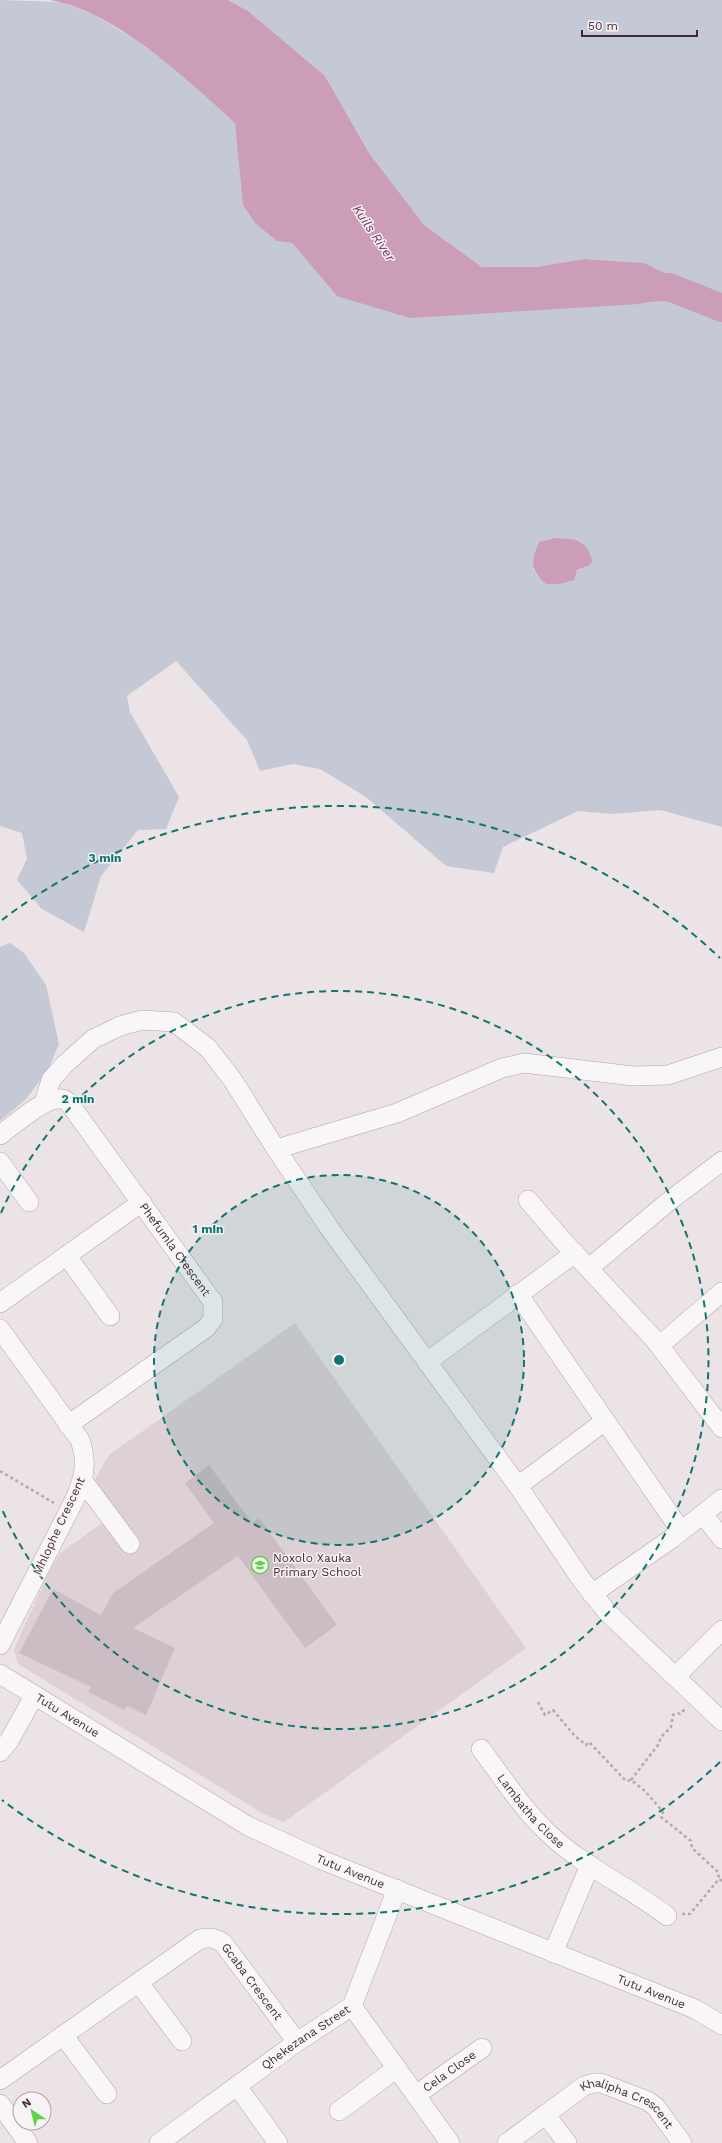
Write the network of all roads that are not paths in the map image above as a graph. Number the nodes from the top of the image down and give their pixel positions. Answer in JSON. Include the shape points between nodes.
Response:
{"nodes":[{"id":1,"x":722,"y":1057,"type":"edge"},
{"id":2,"x":44,"y":1103,"type":"junction"},
{"id":3,"x":0,"y":1135,"type":"edge"},
{"id":4,"x":276,"y":1149,"type":"junction"},
{"id":5,"x":722,"y":1161,"type":"edge"},
{"id":6,"x":0,"y":1162,"type":"edge"},
{"id":7,"x":528,"y":1200,"type":"dead end"},
{"id":8,"x":30,"y":1202,"type":"dead end"},
{"id":9,"x":142,"y":1202,"type":"junction"},
{"id":10,"x":575,"y":1253,"type":"junction"},
{"id":11,"x":67,"y":1256,"type":"junction"},
{"id":12,"x":589,"y":1268,"type":"junction"},
{"id":13,"x":722,"y":1292,"type":"edge"},
{"id":14,"x":518,"y":1294,"type":"junction"},
{"id":15,"x":0,"y":1303,"type":"edge"},
{"id":16,"x":110,"y":1316,"type":"dead end"},
{"id":17,"x":0,"y":1329,"type":"edge"},
{"id":18,"x":660,"y":1345,"type":"junction"},
{"id":19,"x":427,"y":1362,"type":"junction"},
{"id":20,"x":605,"y":1420,"type":"junction"},
{"id":21,"x":68,"y":1425,"type":"junction"},
{"id":22,"x":722,"y":1428,"type":"edge"},
{"id":23,"x":83,"y":1481,"type":"junction"},
{"id":24,"x":518,"y":1486,"type":"junction"},
{"id":25,"x":722,"y":1499,"type":"edge"},
{"id":26,"x":703,"y":1514,"type":"junction"},
{"id":27,"x":681,"y":1531,"type":"junction"},
{"id":28,"x":722,"y":1539,"type":"edge"},
{"id":29,"x":130,"y":1544,"type":"dead end"},
{"id":30,"x":592,"y":1594,"type":"junction"},
{"id":31,"x":722,"y":1630,"type":"edge"},
{"id":32,"x":0,"y":1645,"type":"edge"},
{"id":33,"x":0,"y":1674,"type":"edge"},
{"id":34,"x":676,"y":1676,"type":"junction"},
{"id":35,"x":34,"y":1696,"type":"junction"},
{"id":36,"x":722,"y":1721,"type":"edge"},
{"id":37,"x":481,"y":1749,"type":"dead end"},
{"id":38,"x":0,"y":1752,"type":"edge"},
{"id":39,"x":590,"y":1865,"type":"junction"},
{"id":40,"x":397,"y":1889,"type":"junction"},
{"id":41,"x":667,"y":1916,"type":"road end"},
{"id":42,"x":553,"y":1953,"type":"junction"},
{"id":43,"x":139,"y":1983,"type":"junction"},
{"id":44,"x":352,"y":2006,"type":"junction"},
{"id":45,"x":722,"y":2025,"type":"edge"},
{"id":46,"x":63,"y":2035,"type":"junction"},
{"id":47,"x":182,"y":2041,"type":"dead end"},
{"id":48,"x":297,"y":2042,"type":"junction"},
{"id":49,"x":482,"y":2048,"type":"dead end"},
{"id":50,"x":397,"y":2068,"type":"junction"},
{"id":51,"x":0,"y":2080,"type":"edge"},
{"id":52,"x":237,"y":2086,"type":"junction"},
{"id":53,"x":107,"y":2094,"type":"dead end"},
{"id":54,"x":416,"y":2095,"type":"junction"},
{"id":55,"x":0,"y":2104,"type":"edge"},
{"id":56,"x":339,"y":2111,"type":"dead end"},
{"id":57,"x":546,"y":2115,"type":"junction"},
{"id":58,"x":28,"y":2143,"type":"edge"},
{"id":59,"x":159,"y":2143,"type":"edge"},
{"id":60,"x":278,"y":2143,"type":"edge"},
{"id":61,"x":450,"y":2143,"type":"edge"},
{"id":62,"x":507,"y":2143,"type":"edge"},
{"id":63,"x":567,"y":2143,"type":"edge"},
{"id":64,"x":682,"y":2143,"type":"edge"}],
"edges":[{"from":1,"to":4,"type":"street","via":[[668,1075],[633,1076],[524,1063],[502,1068],[397,1113]]},
{"from":2,"to":3,"type":"street","name":"Phefumla Crescent"},
{"from":2,"to":4,"type":"street","via":[[51,1080],[64,1064],[93,1039],[120,1026],[142,1020],[174,1022],[187,1030],[212,1054],[232,1079]]},
{"from":2,"to":9,"type":"street","name":"Phefumla Crescent","via":[[56,1098],[69,1103]]},
{"from":4,"to":19,"type":"street"},
{"from":5,"to":12,"type":"street"},
{"from":6,"to":8,"type":"street"},
{"from":7,"to":10,"type":"street"},
{"from":9,"to":11,"type":"street"},
{"from":9,"to":21,"type":"street","name":"Phefumla Crescent","via":[[212,1302],[212,1319],[206,1328]]},
{"from":10,"to":12,"type":"street"},
{"from":10,"to":14,"type":"street"},
{"from":11,"to":15,"type":"street"},
{"from":11,"to":16,"type":"street"},
{"from":12,"to":18,"type":"street"},
{"from":13,"to":18,"type":"street"},
{"from":14,"to":19,"type":"street"},
{"from":14,"to":20,"type":"street"},
{"from":17,"to":21,"type":"street","name":"Mhlophe Crescent"},
{"from":18,"to":22,"type":"street"},
{"from":19,"to":24,"type":"street"},
{"from":20,"to":24,"type":"street"},
{"from":20,"to":27,"type":"street"},
{"from":21,"to":23,"type":"street","name":"Mhlophe Crescent","via":[[80,1440],[83,1451]]},
{"from":23,"to":29,"type":"street"},
{"from":23,"to":32,"type":"street","name":"Mhlophe Crescent"},
{"from":24,"to":30,"type":"street"},
{"from":25,"to":26,"type":"street"},
{"from":26,"to":27,"type":"street"},
{"from":26,"to":28,"type":"street"},
{"from":27,"to":30,"type":"street"},
{"from":30,"to":34,"type":"street","via":[[607,1612]]},
{"from":31,"to":34,"type":"street"},
{"from":33,"to":35,"type":"street","name":"Tutu Avenue"},
{"from":34,"to":36,"type":"street"},
{"from":35,"to":38,"type":"street"},
{"from":35,"to":40,"type":"street","name":"Tutu Avenue","via":[[248,1826],[322,1860]]},
{"from":37,"to":39,"type":"street","name":"Lambatha Close","via":[[530,1814],[548,1833]]},
{"from":39,"to":41,"type":"street","name":"Lambatha Close","via":[[642,1897]]},
{"from":39,"to":42,"type":"street"},
{"from":40,"to":42,"type":"street","name":"Tutu Avenue"},
{"from":40,"to":44,"type":"street","name":"Qhekezana Street"},
{"from":42,"to":45,"type":"street","name":"Tutu Avenue","via":[[695,2009]]},
{"from":43,"to":46,"type":"street","name":"Gcaba Crescent"},
{"from":43,"to":47,"type":"street"},
{"from":43,"to":48,"type":"street","name":"Gcaba Crescent","via":[[200,1939],[216,1939],[223,1943]]},
{"from":44,"to":48,"type":"street","name":"Qhekezana Street"},
{"from":44,"to":50,"type":"street"},
{"from":46,"to":51,"type":"street","name":"Gcaba Crescent"},
{"from":46,"to":53,"type":"street"},
{"from":48,"to":52,"type":"street","name":"Qhekezana Street"},
{"from":49,"to":54,"type":"street","name":"Cela Close"},
{"from":50,"to":54,"type":"street"},
{"from":50,"to":56,"type":"street"},
{"from":52,"to":59,"type":"street","name":"Qhekezana Street"},
{"from":52,"to":60,"type":"street"},
{"from":54,"to":61,"type":"street"},
{"from":55,"to":58,"type":"street"},
{"from":57,"to":62,"type":"street","name":"Khalipha Crescent"},
{"from":57,"to":63,"type":"street"},
{"from":57,"to":64,"type":"street","name":"Khalipha Crescent","via":[[584,2086],[594,2082],[601,2083],[648,2101]]}]}
